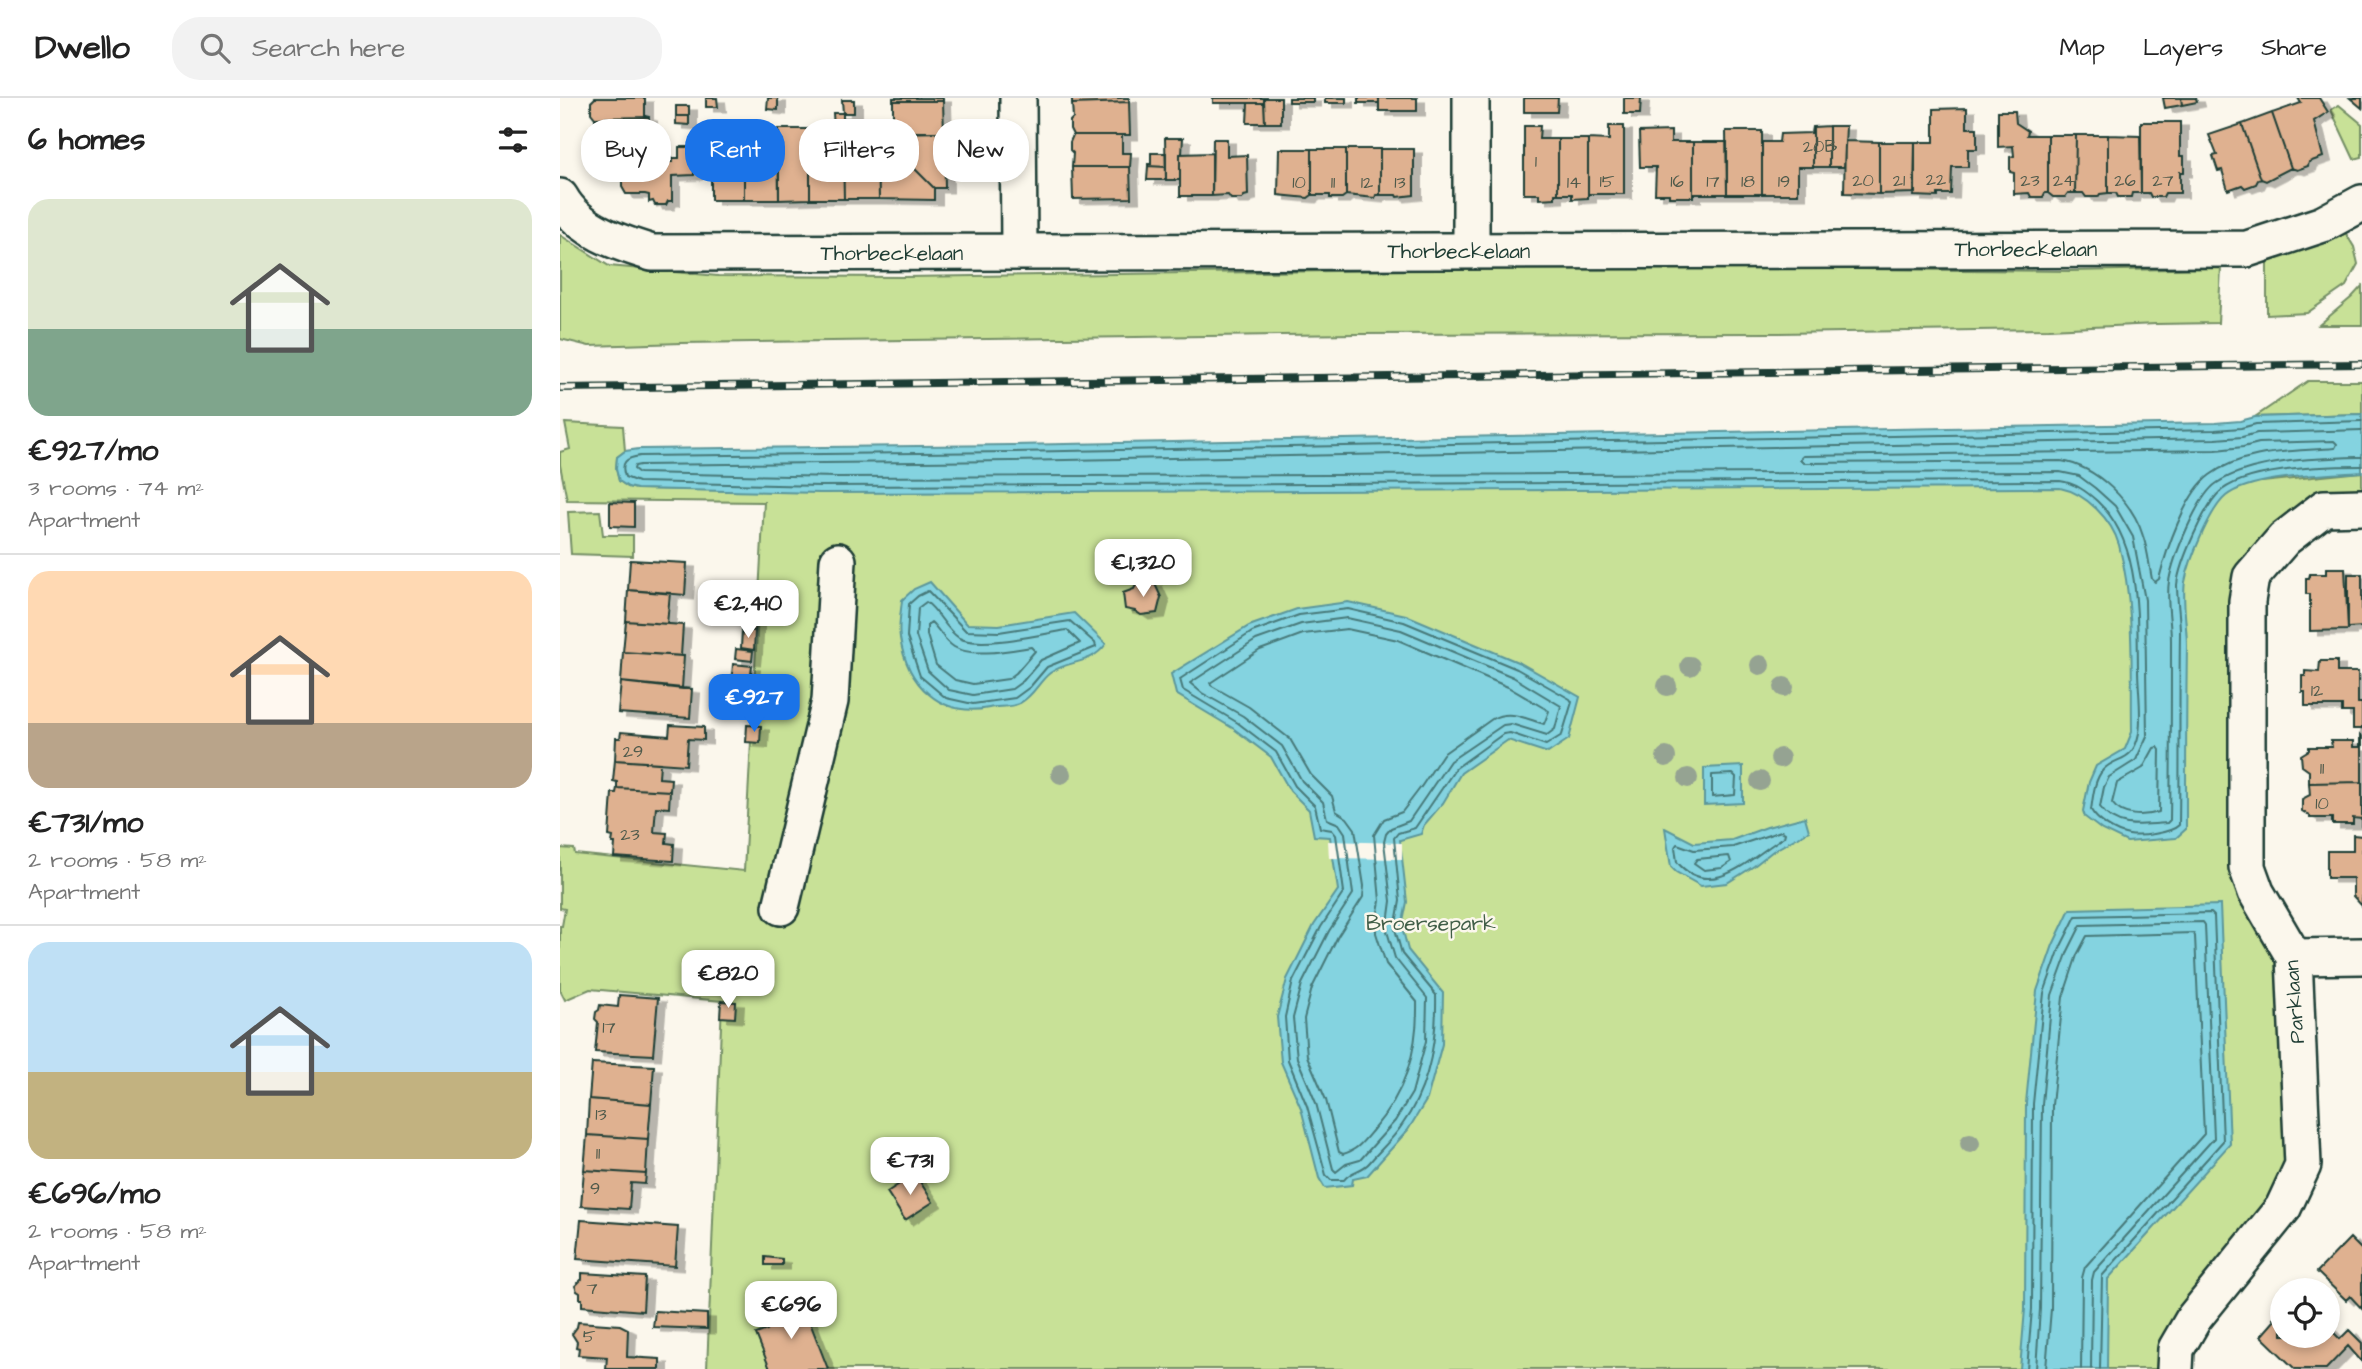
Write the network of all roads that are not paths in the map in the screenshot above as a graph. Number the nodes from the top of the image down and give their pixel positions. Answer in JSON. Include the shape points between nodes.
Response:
{"nodes":[{"id":1,"x":1018,"y":98,"type":"edge"},
{"id":2,"x":1471,"y":98,"type":"edge"},
{"id":3,"x":561,"y":200,"type":"edge"},
{"id":4,"x":2362,"y":203,"type":"edge"},
{"id":5,"x":1471,"y":251,"type":"junction"},
{"id":6,"x":1019,"y":252,"type":"junction"},
{"id":7,"x":2362,"y":508,"type":"edge"},
{"id":8,"x":838,"y":561,"type":"dead end"},
{"id":9,"x":781,"y":907,"type":"dead end"},
{"id":10,"x":2362,"y":956,"type":"edge"},
{"id":11,"x":2294,"y":957,"type":"junction"},
{"id":12,"x":2175,"y":1369,"type":"edge"}],
"edges":[{"from":1,"to":6,"type":"street"},
{"from":2,"to":5,"type":"street"},
{"from":3,"to":6,"type":"street","name":"Thorbeckelaan","via":[[587,226],[652,253]]},
{"from":4,"to":5,"type":"street","name":"Thorbeckelaan","via":[[2323,224],[2247,249]]},
{"from":5,"to":6,"type":"street","name":"Thorbeckelaan"},
{"from":7,"to":11,"type":"street","name":"Parklaan","via":[[2324,508],[2284,539],[2251,577],[2247,601],[2247,867],[2256,892]]},
{"from":8,"to":9,"type":"street","via":[[830,701]]},
{"from":10,"to":11,"type":"street"},
{"from":11,"to":12,"type":"street","name":"Parklaan","via":[[2303,1165],[2283,1208],[2194,1318],[2176,1349]]}]}
